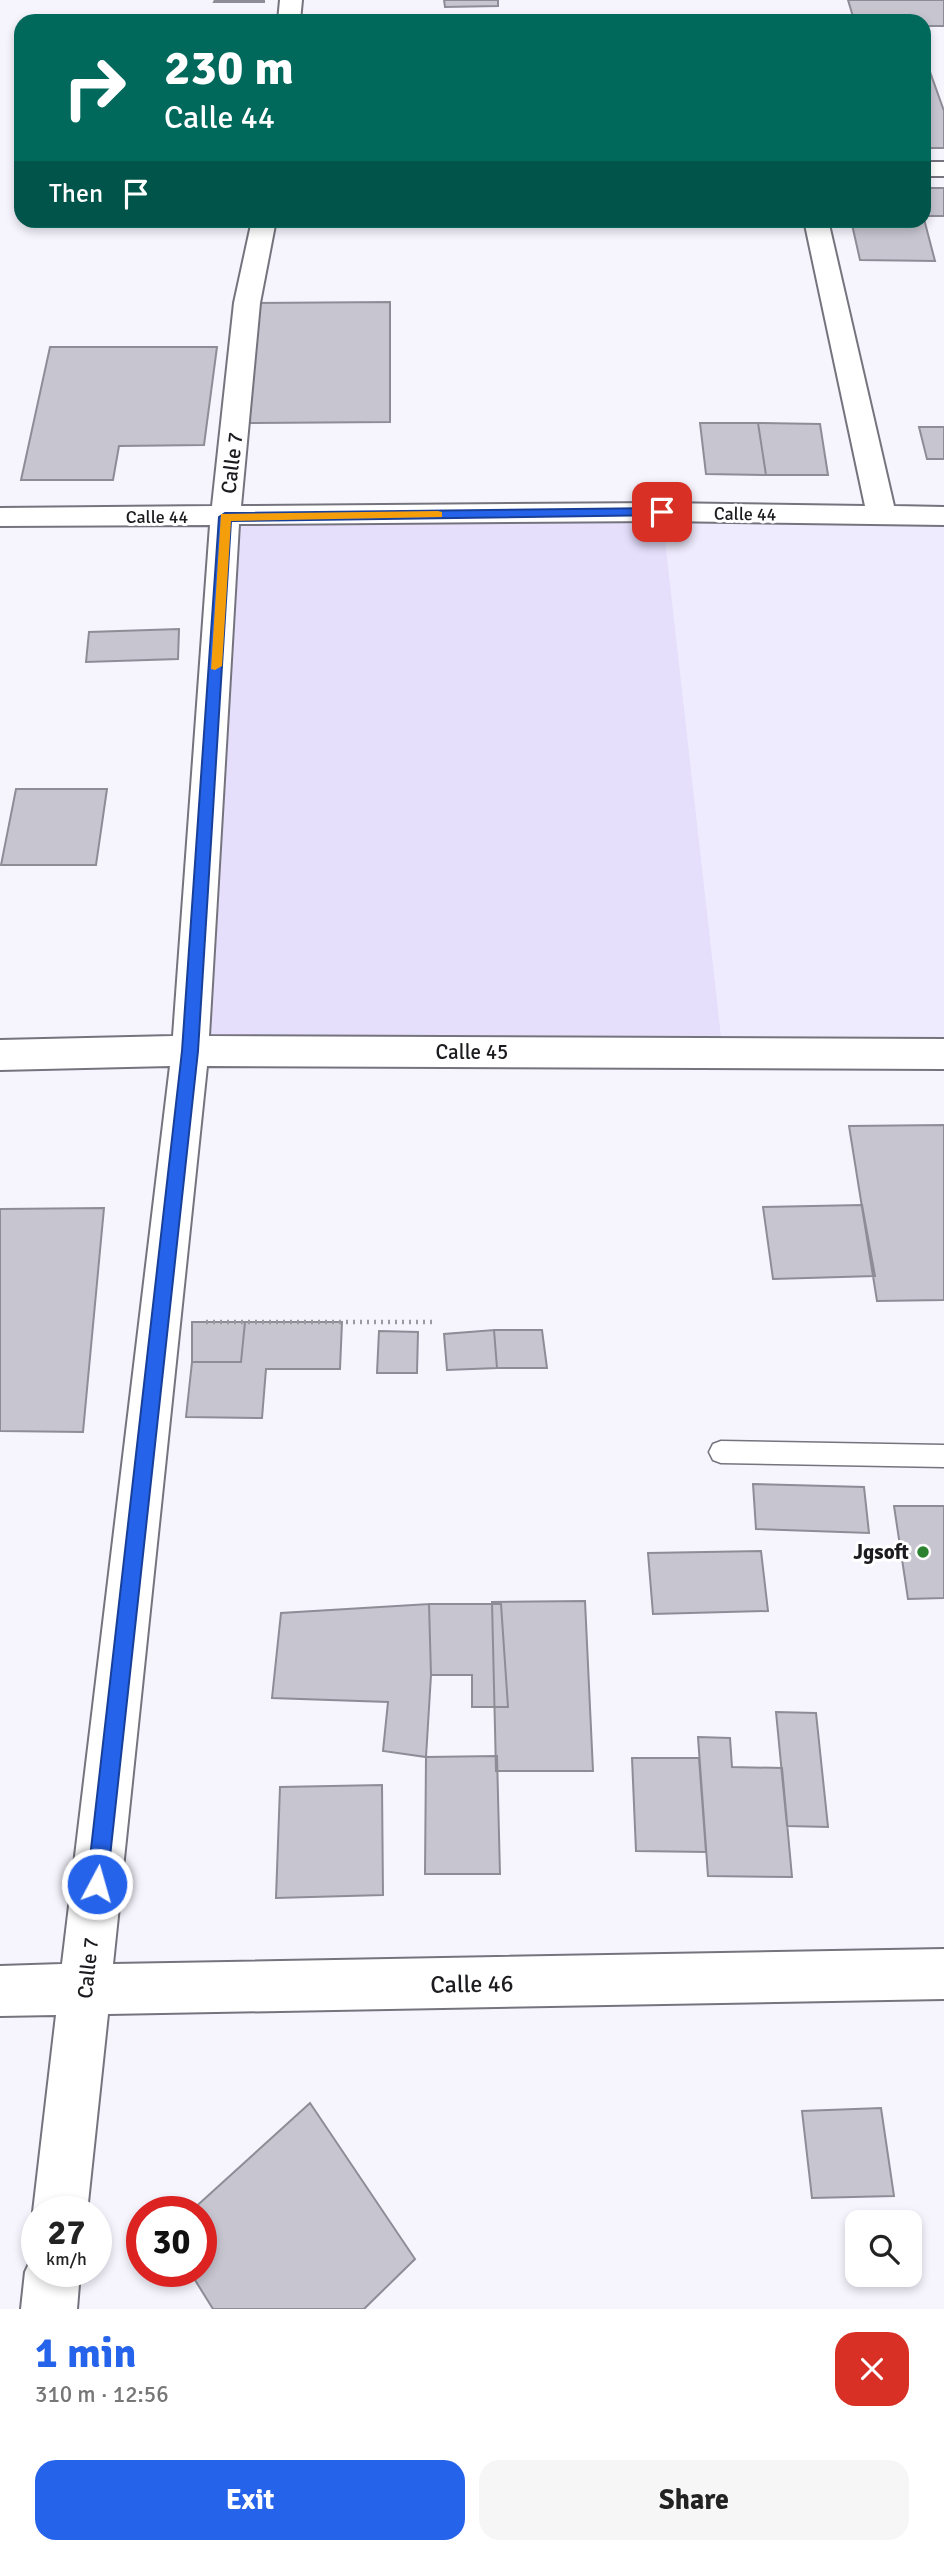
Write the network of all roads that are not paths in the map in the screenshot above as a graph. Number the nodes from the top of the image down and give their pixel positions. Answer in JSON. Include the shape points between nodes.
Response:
{"nodes":[{"id":1,"x":262,"y":228,"type":"edge"},
{"id":2,"x":818,"y":228,"type":"edge"},
{"id":3,"x":882,"y":516,"type":"junction"},
{"id":4,"x":944,"y":516,"type":"edge"},
{"id":5,"x":0,"y":517,"type":"edge"},
{"id":6,"x":225,"y":517,"type":"junction"},
{"id":7,"x":190,"y":1051,"type":"junction"},
{"id":8,"x":944,"y":1054,"type":"edge"},
{"id":9,"x":0,"y":1055,"type":"edge"},
{"id":10,"x":721,"y":1452,"type":"dead end"},
{"id":11,"x":944,"y":1456,"type":"edge"},
{"id":12,"x":944,"y":1974,"type":"edge"},
{"id":13,"x":0,"y":1991,"type":"edge"},
{"id":14,"x":85,"y":1991,"type":"junction"},
{"id":15,"x":62,"y":2196,"type":"edge"},
{"id":16,"x":51,"y":2287,"type":"edge"},
{"id":17,"x":49,"y":2309,"type":"edge"}],
"edges":[{"from":1,"to":6,"type":"street","name":"Calle 7","via":[[247,303]]},
{"from":2,"to":3,"type":"street"},
{"from":3,"to":4,"type":"street","name":"Calle 44"},
{"from":3,"to":6,"type":"street","name":"Calle 44","via":[[662,512]]},
{"from":5,"to":6,"type":"street","name":"Calle 44"},
{"from":6,"to":7,"type":"street","name":"Calle 7"},
{"from":7,"to":8,"type":"street","name":"Calle 45"},
{"from":7,"to":9,"type":"street","name":"Calle 45"},
{"from":7,"to":14,"type":"street","name":"Calle 7"},
{"from":10,"to":11,"type":"lane"},
{"from":12,"to":14,"type":"street","name":"Calle 46"},
{"from":13,"to":14,"type":"street","name":"Calle 46"},
{"from":14,"to":15,"type":"street","name":"Calle 7"},
{"from":16,"to":17,"type":"street"}]}
